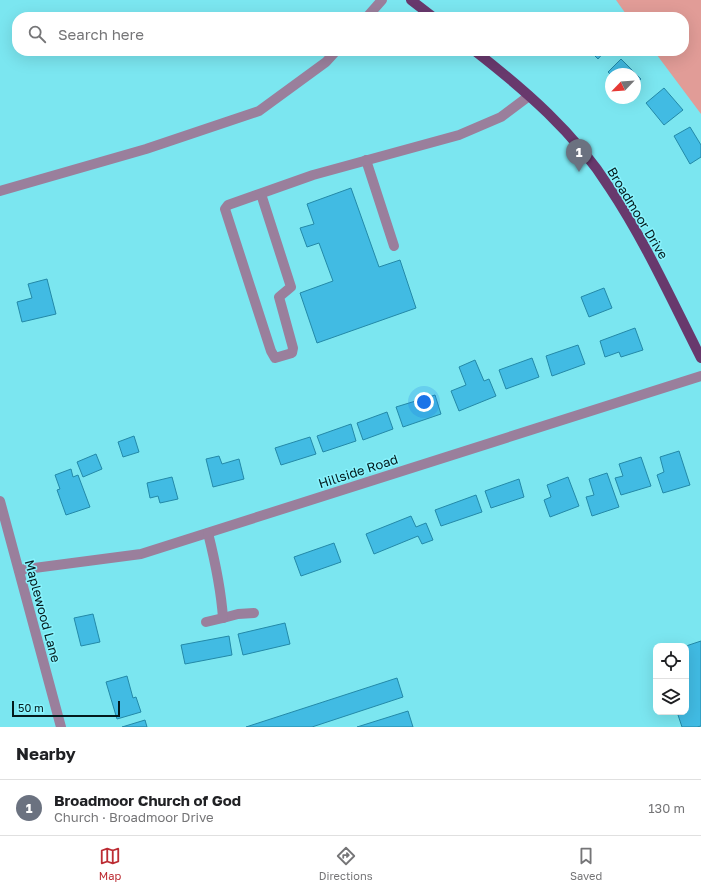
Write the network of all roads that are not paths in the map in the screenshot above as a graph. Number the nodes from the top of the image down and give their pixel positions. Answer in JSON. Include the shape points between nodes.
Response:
{"nodes":[{"id":1,"x":382,"y":0,"type":"edge"},
{"id":2,"x":411,"y":0,"type":"edge"},
{"id":3,"x":371,"y":12,"type":"edge"},
{"id":4,"x":427,"y":12,"type":"edge"},
{"id":5,"x":331,"y":56,"type":"edge"},
{"id":6,"x":481,"y":56,"type":"edge"},
{"id":7,"x":529,"y":96,"type":"junction"},
{"id":8,"x":366,"y":160,"type":"junction"},
{"id":9,"x":0,"y":191,"type":"edge"},
{"id":10,"x":261,"y":194,"type":"junction"},
{"id":11,"x":394,"y":246,"type":"dead end"},
{"id":12,"x":701,"y":358,"type":"edge"},
{"id":13,"x":701,"y":376,"type":"edge"},
{"id":14,"x":0,"y":501,"type":"edge"},
{"id":15,"x":208,"y":533,"type":"junction"},
{"id":16,"x":19,"y":570,"type":"junction"},
{"id":17,"x":254,"y":613,"type":"dead end"},
{"id":18,"x":223,"y":618,"type":"junction"},
{"id":19,"x":206,"y":622,"type":"dead end"},
{"id":20,"x":61,"y":727,"type":"edge"}],
"edges":[{"from":1,"to":3,"type":"street"},
{"from":2,"to":4,"type":"main road"},
{"from":5,"to":9,"type":"street","via":[[259,110],[146,149]]},
{"from":6,"to":7,"type":"main road","name":"Broadmoor Drive"},
{"from":7,"to":8,"type":"street","via":[[501,117],[459,135]]},
{"from":7,"to":12,"type":"main road","name":"Broadmoor Drive","via":[[581,149],[609,186],[644,245]]},
{"from":8,"to":10,"type":"street","via":[[313,175]]},
{"from":8,"to":11,"type":"street"},
{"from":10,"to":10,"type":"street","via":[[225,208],[275,358],[292,354],[293,348],[279,297],[291,287]]},
{"from":13,"to":15,"type":"street","name":"Hillside Road"},
{"from":14,"to":16,"type":"street","name":"Maplewood Lane"},
{"from":15,"to":16,"type":"street","name":"Hillside Road","via":[[141,554]]},
{"from":15,"to":18,"type":"street","via":[[221,593]]},
{"from":16,"to":20,"type":"street","name":"Maplewood Lane"},
{"from":17,"to":18,"type":"street"},
{"from":18,"to":19,"type":"street"}]}
